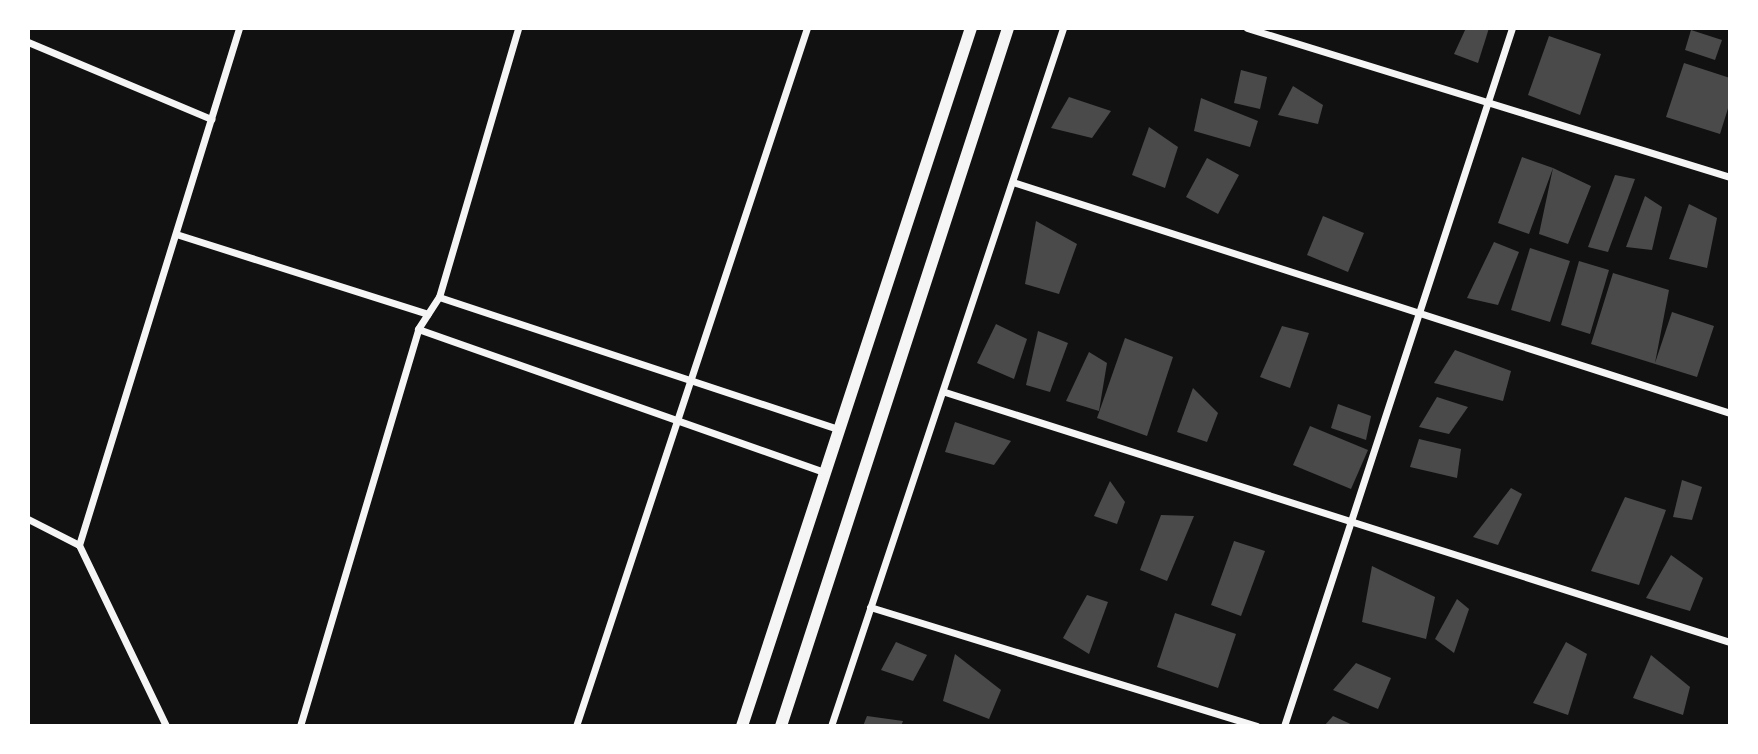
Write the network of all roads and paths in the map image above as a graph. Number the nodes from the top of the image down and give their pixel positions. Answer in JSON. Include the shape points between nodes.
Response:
{"nodes":[{"id":1,"x":239,"y":28,"type":"edge"},
{"id":2,"x":519,"y":28,"type":"edge"},
{"id":3,"x":807,"y":28,"type":"edge"},
{"id":4,"x":971,"y":28,"type":"edge"},
{"id":5,"x":1008,"y":28,"type":"edge"},
{"id":6,"x":1063,"y":28,"type":"edge"},
{"id":7,"x":1247,"y":28,"type":"edge"},
{"id":8,"x":1512,"y":28,"type":"edge"},
{"id":9,"x":28,"y":42,"type":"edge"},
{"id":10,"x":1487,"y":102,"type":"junction"},
{"id":11,"x":211,"y":119,"type":"junction"},
{"id":12,"x":1730,"y":177,"type":"edge"},
{"id":13,"x":1013,"y":182,"type":"junction"},
{"id":14,"x":176,"y":234,"type":"junction"},
{"id":15,"x":439,"y":297,"type":"junction"},
{"id":16,"x":1419,"y":313,"type":"junction"},
{"id":17,"x":428,"y":314,"type":"junction"},
{"id":18,"x":418,"y":329,"type":"junction"},
{"id":19,"x":692,"y":381,"type":"junction"},
{"id":20,"x":945,"y":392,"type":"junction"},
{"id":21,"x":1730,"y":413,"type":"edge"},
{"id":22,"x":674,"y":420,"type":"junction"},
{"id":23,"x":837,"y":429,"type":"junction"},
{"id":24,"x":823,"y":472,"type":"junction"},
{"id":25,"x":28,"y":519,"type":"edge"},
{"id":26,"x":1351,"y":522,"type":"junction"},
{"id":27,"x":79,"y":545,"type":"junction"},
{"id":28,"x":870,"y":607,"type":"junction"},
{"id":29,"x":1730,"y":642,"type":"edge"},
{"id":30,"x":166,"y":726,"type":"edge"},
{"id":31,"x":300,"y":726,"type":"edge"},
{"id":32,"x":576,"y":726,"type":"edge"},
{"id":33,"x":742,"y":726,"type":"edge"},
{"id":34,"x":781,"y":726,"type":"edge"},
{"id":35,"x":831,"y":726,"type":"edge"},
{"id":36,"x":1257,"y":726,"type":"edge"},
{"id":37,"x":1284,"y":726,"type":"edge"}],
"edges":[{"from":1,"to":11,"type":"street"},
{"from":2,"to":15,"type":"street"},
{"from":3,"to":19,"type":"street"},
{"from":4,"to":23,"type":"street"},
{"from":5,"to":34,"type":"street"},
{"from":6,"to":13,"type":"street"},
{"from":7,"to":10,"type":"street"},
{"from":8,"to":10,"type":"street"},
{"from":9,"to":11,"type":"street"},
{"from":10,"to":12,"type":"street"},
{"from":10,"to":16,"type":"street"},
{"from":11,"to":14,"type":"street"},
{"from":13,"to":16,"type":"street"},
{"from":13,"to":20,"type":"street"},
{"from":14,"to":17,"type":"street"},
{"from":14,"to":27,"type":"street"},
{"from":15,"to":17,"type":"street"},
{"from":15,"to":19,"type":"street"},
{"from":16,"to":21,"type":"street"},
{"from":16,"to":26,"type":"street"},
{"from":17,"to":18,"type":"street"},
{"from":18,"to":22,"type":"street"},
{"from":18,"to":31,"type":"street"},
{"from":19,"to":22,"type":"street"},
{"from":19,"to":23,"type":"street"},
{"from":20,"to":26,"type":"street"},
{"from":20,"to":28,"type":"street"},
{"from":22,"to":24,"type":"street"},
{"from":22,"to":32,"type":"street"},
{"from":23,"to":24,"type":"street"},
{"from":24,"to":33,"type":"street"},
{"from":25,"to":27,"type":"street"},
{"from":26,"to":29,"type":"street"},
{"from":26,"to":37,"type":"street"},
{"from":27,"to":30,"type":"street"},
{"from":28,"to":35,"type":"street"},
{"from":28,"to":36,"type":"street"}]}
